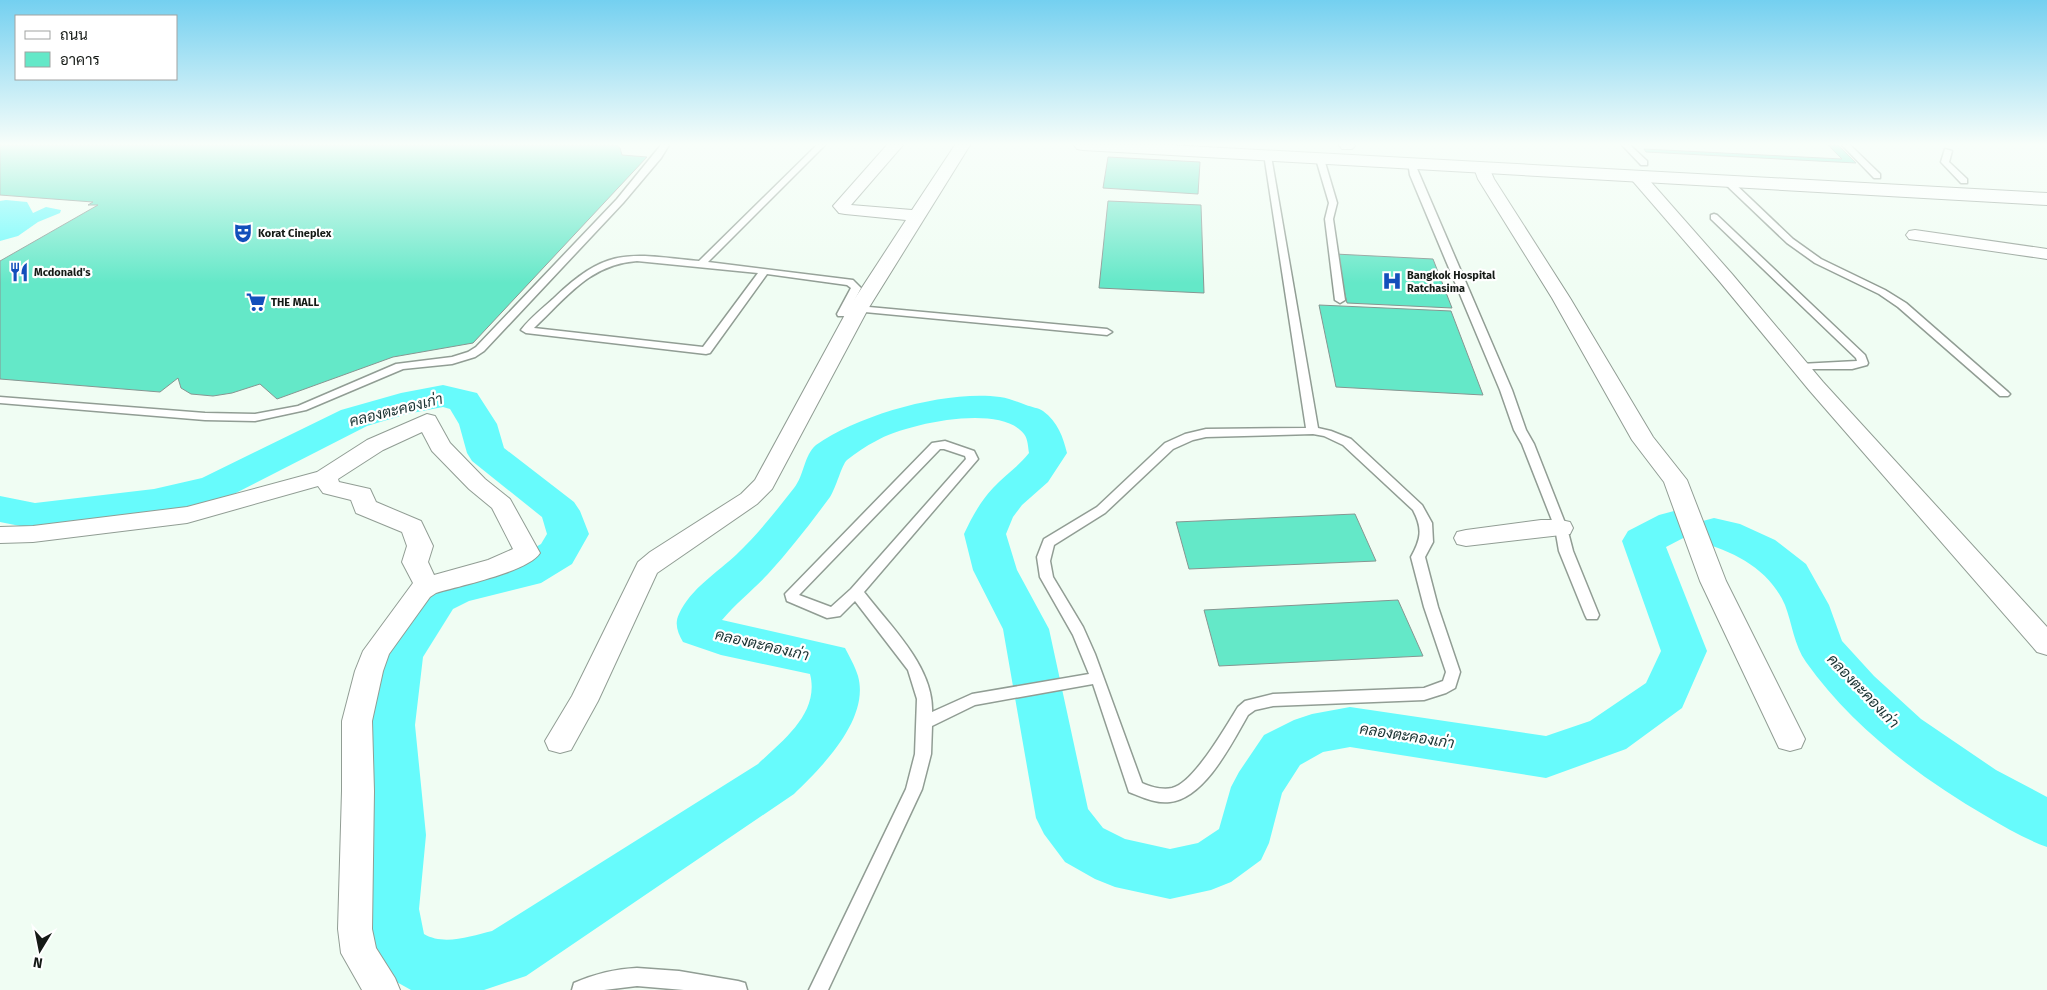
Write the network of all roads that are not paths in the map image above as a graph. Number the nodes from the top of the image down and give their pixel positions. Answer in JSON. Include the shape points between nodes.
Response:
{"nodes":[{"id":1,"x":628,"y":191,"type":"edge"},
{"id":2,"x":774,"y":191,"type":"edge"},
{"id":3,"x":854,"y":191,"type":"edge"},
{"id":4,"x":933,"y":191,"type":"edge"},
{"id":5,"x":1273,"y":191,"type":"edge"},
{"id":6,"x":1331,"y":191,"type":"edge"},
{"id":7,"x":1421,"y":191,"type":"edge"},
{"id":8,"x":1494,"y":191,"type":"edge"},
{"id":9,"x":1658,"y":191,"type":"edge"},
{"id":10,"x":1738,"y":191,"type":"edge"},
{"id":11,"x":1901,"y":191,"type":"edge"},
{"id":12,"x":2047,"y":199,"type":"edge"},
{"id":13,"x":918,"y":216,"type":"junction"},
{"id":14,"x":1714,"y":217,"type":"dead end"},
{"id":15,"x":1916,"y":235,"type":"dead end"},
{"id":16,"x":2047,"y":254,"type":"edge"},
{"id":17,"x":701,"y":264,"type":"junction"},
{"id":18,"x":764,"y":271,"type":"junction"},
{"id":19,"x":1340,"y":300,"type":"dead end"},
{"id":20,"x":850,"y":312,"type":"junction"},
{"id":21,"x":1107,"y":332,"type":"dead end"},
{"id":22,"x":1800,"y":367,"type":"junction"},
{"id":23,"x":2004,"y":394,"type":"dead end"},
{"id":24,"x":0,"y":400,"type":"edge"},
{"id":25,"x":1314,"y":431,"type":"junction"},
{"id":26,"x":324,"y":477,"type":"junction"},
{"id":27,"x":1561,"y":528,"type":"junction"},
{"id":28,"x":0,"y":535,"type":"edge"},
{"id":29,"x":1466,"y":538,"type":"dead end"},
{"id":30,"x":427,"y":586,"type":"junction"},
{"id":31,"x":856,"y":592,"type":"junction"},
{"id":32,"x":1592,"y":615,"type":"dead end"},
{"id":33,"x":2047,"y":645,"type":"edge"},
{"id":34,"x":1090,"y":680,"type":"junction"},
{"id":35,"x":925,"y":722,"type":"junction"},
{"id":36,"x":1790,"y":739,"type":"dead end"},
{"id":37,"x":560,"y":741,"type":"dead end"},
{"id":38,"x":664,"y":985,"type":"edge"},
{"id":39,"x":382,"y":990,"type":"edge"},
{"id":40,"x":581,"y":990,"type":"edge"},
{"id":41,"x":738,"y":990,"type":"edge"},
{"id":42,"x":818,"y":990,"type":"edge"}],
"edges":[{"from":1,"to":24,"type":"lane","via":[[480,349],[469,356],[404,365],[306,406],[260,417],[198,416]]},
{"from":2,"to":17,"type":"lane"},
{"from":3,"to":13,"type":"street","via":[[841,206],[845,209]]},
{"from":4,"to":13,"type":"street"},
{"from":5,"to":25,"type":"lane"},
{"from":6,"to":19,"type":"lane","via":[[1333,209],[1329,219]]},
{"from":7,"to":27,"type":"lane"},
{"from":8,"to":36,"type":"street","via":[[1561,298],[1643,440],[1675,480],[1713,581]]},
{"from":9,"to":22,"type":"street"},
{"from":10,"to":23,"type":"lane","via":[[1790,241],[1818,261],[1902,305]]},
{"from":11,"to":12,"type":"highway"},
{"from":13,"to":20,"type":"street"},
{"from":14,"to":22,"type":"lane","via":[[1861,357],[1863,363]]},
{"from":15,"to":16,"type":"street"},
{"from":17,"to":18,"type":"lane"},
{"from":17,"to":18,"type":"lane","via":[[634,259],[603,264],[526,330],[706,351]]},
{"from":18,"to":20,"type":"lane","via":[[850,282],[856,288]]},
{"from":20,"to":21,"type":"lane"},
{"from":20,"to":37,"type":"street","via":[[764,484],[749,499],[647,568],[584,701]]},
{"from":22,"to":33,"type":"street"},
{"from":25,"to":34,"type":"lane","via":[[1189,437],[1169,446],[1101,510],[1049,542],[1044,568],[1051,588],[1072,617]]},
{"from":25,"to":34,"type":"lane","via":[[1348,442],[1418,508],[1426,523],[1426,542],[1418,557],[1453,672],[1450,684],[1424,694],[1273,700],[1250,706],[1243,711],[1201,773],[1180,792],[1165,796],[1135,788],[1115,726]]},
{"from":26,"to":28,"type":"street","via":[[187,515]]},
{"from":26,"to":30,"type":"street","via":[[331,488],[362,494],[365,507],[412,527],[420,546],[415,562]]},
{"from":26,"to":30,"type":"street","via":[[375,445],[428,421],[440,446],[502,504],[527,552],[496,567]]},
{"from":27,"to":29,"type":"street"},
{"from":27,"to":32,"type":"lane","via":[[1566,551]]},
{"from":30,"to":39,"type":"street","via":[[377,651],[356,721],[355,929],[358,953]]},
{"from":31,"to":31,"type":"lane","via":[[835,612],[827,613],[792,598],[792,594],[936,446],[945,445],[970,454],[972,459]]},
{"from":31,"to":35,"type":"lane","via":[[914,668],[925,699]]},
{"from":34,"to":35,"type":"lane","via":[[972,700]]},
{"from":35,"to":42,"type":"lane","via":[[923,754],[914,789]]},
{"from":38,"to":40,"type":"lane","via":[[623,976],[593,982]]},
{"from":38,"to":41,"type":"lane"}]}
